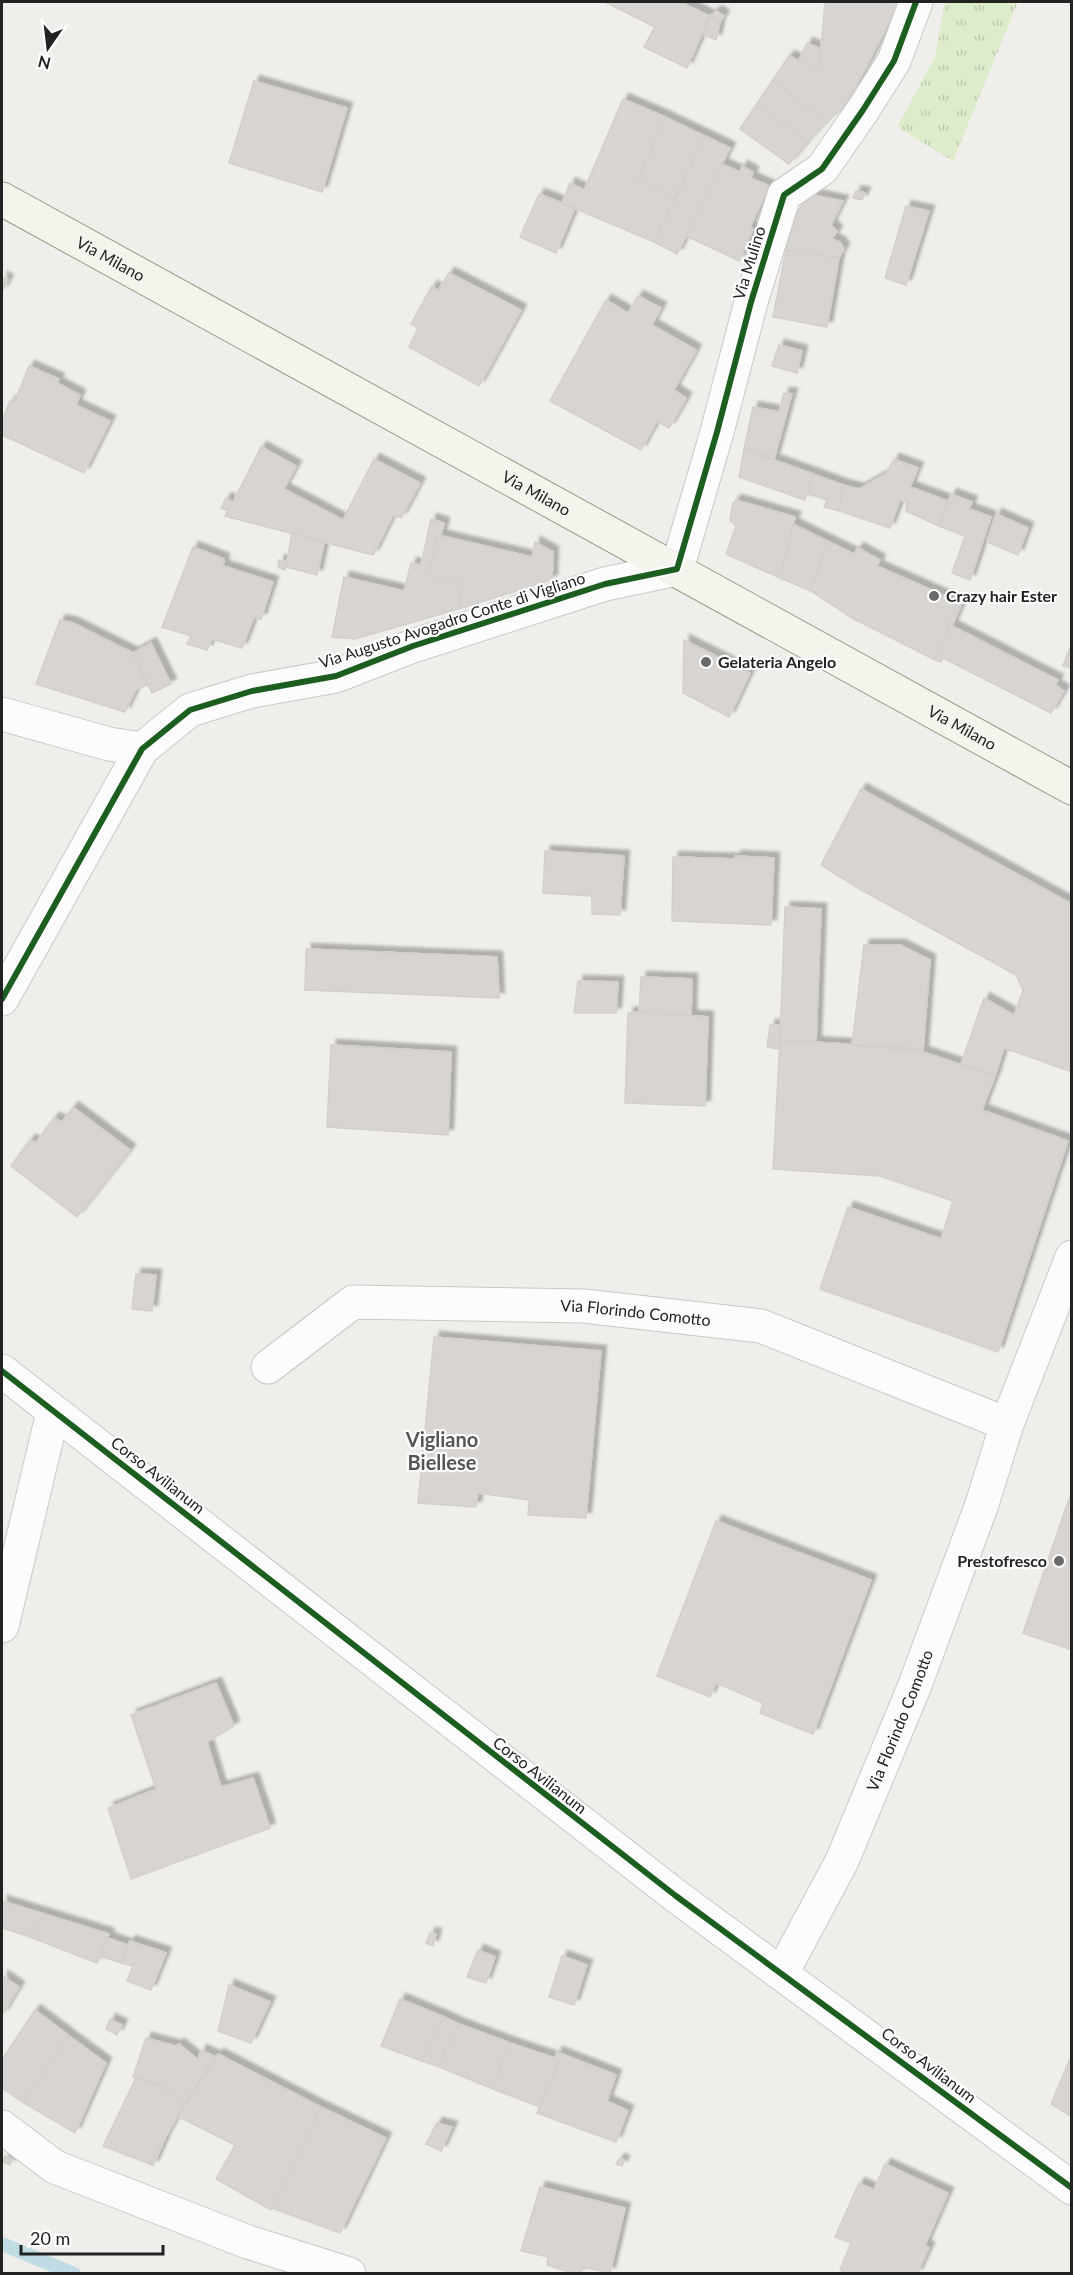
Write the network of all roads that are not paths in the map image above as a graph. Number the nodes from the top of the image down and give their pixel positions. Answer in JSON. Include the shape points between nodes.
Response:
{"nodes":[{"id":1,"x":916,"y":2,"type":"edge"},
{"id":2,"x":2,"y":199,"type":"edge"},
{"id":3,"x":677,"y":569,"type":"junction"},
{"id":4,"x":2,"y":714,"type":"edge"},
{"id":5,"x":142,"y":749,"type":"junction"},
{"id":6,"x":1071,"y":788,"type":"edge"},
{"id":7,"x":2,"y":999,"type":"edge"},
{"id":8,"x":1071,"y":1257,"type":"edge"},
{"id":9,"x":268,"y":1368,"type":"dead end"},
{"id":10,"x":2,"y":1371,"type":"edge"},
{"id":11,"x":53,"y":1412,"type":"junction"},
{"id":12,"x":1007,"y":1424,"type":"junction"},
{"id":13,"x":2,"y":1626,"type":"edge"},
{"id":14,"x":782,"y":1973,"type":"junction"},
{"id":15,"x":2,"y":2127,"type":"edge"},
{"id":16,"x":1071,"y":2188,"type":"edge"},
{"id":17,"x":349,"y":2274,"type":"edge"}],
"edges":[{"from":1,"to":3,"type":"street","name":"Via Mulino","via":[[894,61],[822,169],[784,195]]},
{"from":2,"to":3,"type":"main road","name":"Via Milano"},
{"from":3,"to":5,"type":"street","name":"Via Augusto Avogadro Conte di Vigliano","via":[[605,584],[413,646],[336,676],[252,691],[190,710]]},
{"from":3,"to":6,"type":"main road","name":"Via Milano"},
{"from":4,"to":5,"type":"street","via":[[109,744]]},
{"from":5,"to":7,"type":"street","name":"Via Augusto Avogadro Conte di Vigliano"},
{"from":8,"to":12,"type":"street","name":"Via Florindo Comotto"},
{"from":9,"to":12,"type":"street","name":"Via Florindo Comotto","via":[[353,1302],[584,1306],[761,1326]]},
{"from":10,"to":11,"type":"street","name":"Corso Avilianum"},
{"from":11,"to":13,"type":"street"},
{"from":11,"to":14,"type":"street","name":"Corso Avilianum","via":[[676,1896]]},
{"from":12,"to":14,"type":"street","name":"Via Florindo Comotto","via":[[982,1504],[915,1685],[842,1862]]},
{"from":14,"to":16,"type":"street","name":"Corso Avilianum"},
{"from":15,"to":17,"type":"street","via":[[55,2167],[248,2242]]}]}
